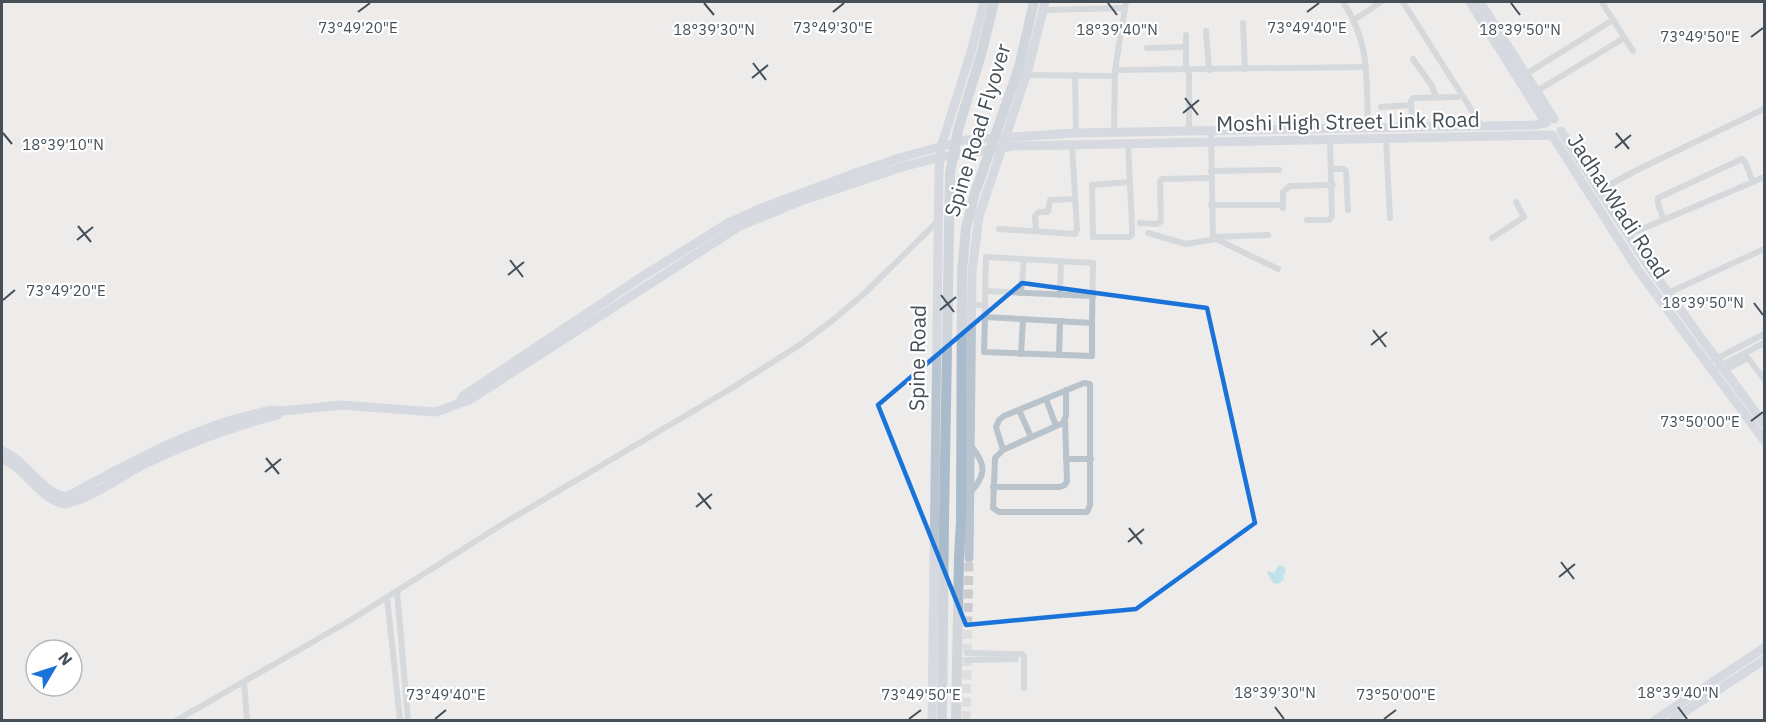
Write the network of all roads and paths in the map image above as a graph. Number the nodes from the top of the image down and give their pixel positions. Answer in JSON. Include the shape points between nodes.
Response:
{"nodes":[{"id":1,"x":984,"y":2,"type":"edge"},
{"id":2,"x":994,"y":2,"type":"edge"},
{"id":3,"x":1034,"y":2,"type":"edge"},
{"id":4,"x":1343,"y":2,"type":"edge"},
{"id":5,"x":1382,"y":2,"type":"edge"},
{"id":6,"x":1403,"y":2,"type":"edge"},
{"id":7,"x":1470,"y":2,"type":"edge"},
{"id":8,"x":1479,"y":2,"type":"edge"},
{"id":9,"x":1603,"y":4,"type":"dead end"},
{"id":10,"x":1126,"y":5,"type":"edge"},
{"id":11,"x":1044,"y":6,"type":"edge"},
{"id":12,"x":1354,"y":20,"type":"junction"},
{"id":13,"x":1613,"y":20,"type":"junction"},
{"id":14,"x":1243,"y":23,"type":"dead end"},
{"id":15,"x":1206,"y":31,"type":"dead end"},
{"id":16,"x":1186,"y":36,"type":"dead end"},
{"id":17,"x":1624,"y":38,"type":"junction"},
{"id":18,"x":1186,"y":47,"type":"junction"},
{"id":19,"x":1147,"y":48,"type":"dead end"},
{"id":20,"x":1633,"y":51,"type":"dead end"},
{"id":21,"x":1413,"y":59,"type":"dead end"},
{"id":22,"x":1366,"y":67,"type":"junction"},
{"id":23,"x":1245,"y":69,"type":"junction"},
{"id":24,"x":1187,"y":70,"type":"junction"},
{"id":25,"x":1209,"y":70,"type":"junction"},
{"id":26,"x":1115,"y":73,"type":"junction"},
{"id":27,"x":1526,"y":74,"type":"junction"},
{"id":28,"x":1026,"y":75,"type":"junction"},
{"id":29,"x":1075,"y":75,"type":"junction"},
{"id":30,"x":1537,"y":91,"type":"junction"},
{"id":31,"x":1458,"y":97,"type":"dead end"},
{"id":32,"x":1436,"y":98,"type":"junction"},
{"id":33,"x":1411,"y":105,"type":"junction"},
{"id":34,"x":1381,"y":106,"type":"dead end"},
{"id":35,"x":1764,"y":109,"type":"edge"},
{"id":36,"x":1550,"y":121,"type":"junction"},
{"id":37,"x":1481,"y":125,"type":"junction"},
{"id":38,"x":1412,"y":127,"type":"junction"},
{"id":39,"x":1368,"y":128,"type":"junction"},
{"id":40,"x":1380,"y":128,"type":"junction"},
{"id":41,"x":1189,"y":131,"type":"junction"},
{"id":42,"x":1210,"y":131,"type":"junction"},
{"id":43,"x":1114,"y":132,"type":"junction"},
{"id":44,"x":1076,"y":133,"type":"junction"},
{"id":45,"x":1556,"y":133,"type":"junction"},
{"id":46,"x":1005,"y":137,"type":"junction"},
{"id":47,"x":1383,"y":139,"type":"junction"},
{"id":48,"x":1330,"y":140,"type":"junction"},
{"id":49,"x":1210,"y":142,"type":"junction"},
{"id":50,"x":1128,"y":143,"type":"junction"},
{"id":51,"x":1072,"y":144,"type":"junction"},
{"id":52,"x":942,"y":146,"type":"junction"},
{"id":53,"x":1001,"y":148,"type":"junction"},
{"id":54,"x":940,"y":157,"type":"junction"},
{"id":55,"x":1332,"y":169,"type":"junction"},
{"id":56,"x":1278,"y":170,"type":"dead end"},
{"id":57,"x":1210,"y":174,"type":"junction"},
{"id":58,"x":1764,"y":177,"type":"edge"},
{"id":59,"x":1130,"y":182,"type":"junction"},
{"id":60,"x":1753,"y":182,"type":"junction"},
{"id":61,"x":1333,"y":185,"type":"junction"},
{"id":62,"x":1600,"y":190,"type":"junction"},
{"id":63,"x":1074,"y":199,"type":"junction"},
{"id":64,"x":1516,"y":202,"type":"dead end"},
{"id":65,"x":1210,"y":205,"type":"junction"},
{"id":66,"x":1348,"y":210,"type":"dead end"},
{"id":67,"x":1390,"y":218,"type":"dead end"},
{"id":68,"x":1664,"y":219,"type":"junction"},
{"id":69,"x":1307,"y":220,"type":"dead end"},
{"id":70,"x":938,"y":221,"type":"junction"},
{"id":71,"x":1140,"y":223,"type":"dead end"},
{"id":72,"x":999,"y":230,"type":"dead end"},
{"id":73,"x":1036,"y":231,"type":"junction"},
{"id":74,"x":1148,"y":233,"type":"dead end"},
{"id":75,"x":1268,"y":235,"type":"dead end"},
{"id":76,"x":1628,"y":235,"type":"junction"},
{"id":77,"x":1213,"y":238,"type":"junction"},
{"id":78,"x":1492,"y":238,"type":"dead end"},
{"id":79,"x":1764,"y":249,"type":"edge"},
{"id":80,"x":1023,"y":259,"type":"junction"},
{"id":81,"x":1061,"y":261,"type":"junction"},
{"id":82,"x":1278,"y":268,"type":"dead end"},
{"id":83,"x":985,"y":291,"type":"junction"},
{"id":84,"x":1668,"y":292,"type":"junction"},
{"id":85,"x":1021,"y":293,"type":"junction"},
{"id":86,"x":1060,"y":295,"type":"junction"},
{"id":87,"x":1093,"y":296,"type":"junction"},
{"id":88,"x":613,"y":301,"type":"junction"},
{"id":89,"x":972,"y":305,"type":"junction"},
{"id":90,"x":985,"y":305,"type":"junction"},
{"id":91,"x":985,"y":317,"type":"junction"},
{"id":92,"x":1023,"y":319,"type":"junction"},
{"id":93,"x":1060,"y":321,"type":"junction"},
{"id":94,"x":1092,"y":323,"type":"junction"},
{"id":95,"x":1764,"y":334,"type":"edge"},
{"id":96,"x":1764,"y":343,"type":"edge"},
{"id":97,"x":1021,"y":354,"type":"junction"},
{"id":98,"x":1059,"y":355,"type":"junction"},
{"id":99,"x":1717,"y":365,"type":"junction"},
{"id":100,"x":1764,"y":379,"type":"edge"},
{"id":101,"x":1066,"y":390,"type":"junction"},
{"id":102,"x":1046,"y":399,"type":"junction"},
{"id":103,"x":1019,"y":410,"type":"junction"},
{"id":104,"x":282,"y":411,"type":"junction"},
{"id":105,"x":1065,"y":420,"type":"junction"},
{"id":106,"x":1764,"y":424,"type":"edge"},
{"id":107,"x":1056,"y":426,"type":"junction"},
{"id":108,"x":1031,"y":437,"type":"junction"},
{"id":109,"x":1764,"y":440,"type":"edge"},
{"id":110,"x":971,"y":446,"type":"junction"},
{"id":111,"x":1003,"y":450,"type":"junction"},
{"id":112,"x":2,"y":451,"type":"edge"},
{"id":113,"x":2,"y":459,"type":"edge"},
{"id":114,"x":1066,"y":459,"type":"junction"},
{"id":115,"x":1091,"y":459,"type":"junction"},
{"id":116,"x":983,"y":469,"type":"junction"},
{"id":117,"x":994,"y":470,"type":"junction"},
{"id":118,"x":993,"y":487,"type":"junction"},
{"id":119,"x":970,"y":493,"type":"junction"},
{"id":120,"x":939,"y":557,"type":"junction"},
{"id":121,"x":964,"y":558,"type":"junction"},
{"id":122,"x":397,"y":591,"type":"junction"},
{"id":123,"x":387,"y":597,"type":"junction"},
{"id":124,"x":1764,"y":648,"type":"edge"},
{"id":125,"x":1016,"y":659,"type":"dead end"},
{"id":126,"x":1764,"y":660,"type":"edge"},
{"id":127,"x":244,"y":682,"type":"junction"},
{"id":128,"x":1024,"y":688,"type":"dead end"},
{"id":129,"x":177,"y":720,"type":"edge"},
{"id":130,"x":247,"y":720,"type":"edge"},
{"id":131,"x":400,"y":720,"type":"edge"},
{"id":132,"x":408,"y":720,"type":"edge"},
{"id":133,"x":932,"y":720,"type":"edge"},
{"id":134,"x":942,"y":720,"type":"edge"},
{"id":135,"x":956,"y":720,"type":"edge"},
{"id":136,"x":1655,"y":720,"type":"edge"},
{"id":137,"x":1672,"y":720,"type":"edge"}],
"edges":[{"from":1,"to":52,"type":"street","name":"Spine Road"},
{"from":2,"to":120,"type":"main road","name":"Spine Road Flyover","bridge":true,"via":[[950,173],[944,521]]},
{"from":3,"to":121,"type":"main road","name":"Spine Road Flyover","bridge":true,"via":[[1018,67],[966,228],[962,272]]},
{"from":4,"to":12,"type":"street"},
{"from":5,"to":12,"type":"street"},
{"from":6,"to":37,"type":"street"},
{"from":7,"to":36,"type":"street"},
{"from":8,"to":27,"type":"street"},
{"from":9,"to":13,"type":"street"},
{"from":10,"to":11,"type":"street"},
{"from":10,"to":26,"type":"street"},
{"from":11,"to":28,"type":"street"},
{"from":12,"to":22,"type":"street","via":[[1363,42]]},
{"from":13,"to":17,"type":"street"},
{"from":13,"to":27,"type":"street"},
{"from":14,"to":23,"type":"street"},
{"from":15,"to":25,"type":"street"},
{"from":16,"to":18,"type":"street"},
{"from":17,"to":20,"type":"street"},
{"from":17,"to":30,"type":"street"},
{"from":18,"to":19,"type":"street"},
{"from":18,"to":24,"type":"street"},
{"from":21,"to":32,"type":"street"},
{"from":22,"to":23,"type":"street"},
{"from":22,"to":39,"type":"street"},
{"from":23,"to":25,"type":"street"},
{"from":24,"to":25,"type":"street"},
{"from":24,"to":26,"type":"street"},
{"from":24,"to":41,"type":"street"},
{"from":26,"to":29,"type":"street"},
{"from":26,"to":43,"type":"street"},
{"from":27,"to":30,"type":"street"},
{"from":28,"to":29,"type":"street"},
{"from":28,"to":46,"type":"street"},
{"from":29,"to":44,"type":"street"},
{"from":30,"to":36,"type":"street"},
{"from":31,"to":32,"type":"street"},
{"from":32,"to":33,"type":"street","via":[[1413,98]]},
{"from":33,"to":34,"type":"street"},
{"from":33,"to":38,"type":"street"},
{"from":35,"to":62,"type":"street"},
{"from":36,"to":37,"type":"street","name":"Moshi High Street Link Road","via":[[1535,125]]},
{"from":36,"to":45,"type":"street","name":"JadhavWadi Road","via":[[1546,130]]},
{"from":36,"to":45,"type":"street","name":"JadhavWadi Road","via":[[1561,123]]},
{"from":37,"to":38,"type":"street","name":"Moshi High Street Link Road"},
{"from":38,"to":40,"type":"street","name":"Moshi High Street Link Road"},
{"from":39,"to":40,"type":"street","name":"Moshi High Street Link Road"},
{"from":39,"to":42,"type":"street","name":"Moshi High Street Link Road"},
{"from":40,"to":47,"type":"street"},
{"from":41,"to":42,"type":"street","name":"Moshi High Street Link Road"},
{"from":41,"to":43,"type":"street","name":"Moshi High Street Link Road"},
{"from":42,"to":49,"type":"street"},
{"from":43,"to":44,"type":"street","name":"Moshi High Street Link Road"},
{"from":44,"to":46,"type":"street","name":"Moshi High Street Link Road"},
{"from":45,"to":47,"type":"street","name":"Moshi High Street Link Road"},
{"from":45,"to":62,"type":"street","name":"JadhavWadi Road"},
{"from":45,"to":99,"type":"street","name":"JadhavWadi Road","via":[[1638,270]]},
{"from":46,"to":52,"type":"street","name":"Moshi High Street Link Road"},
{"from":46,"to":53,"type":"street"},
{"from":47,"to":48,"type":"street","name":"Moshi High Street Link Road"},
{"from":47,"to":67,"type":"street"},
{"from":48,"to":49,"type":"street","name":"Moshi High Street Link Road"},
{"from":48,"to":55,"type":"street"},
{"from":49,"to":50,"type":"street","name":"Moshi High Street Link Road"},
{"from":49,"to":57,"type":"street"},
{"from":50,"to":51,"type":"street","name":"Moshi High Street Link Road"},
{"from":50,"to":59,"type":"street"},
{"from":51,"to":53,"type":"street","name":"Moshi High Street Link Road"},
{"from":51,"to":63,"type":"street"},
{"from":52,"to":54,"type":"street","name":"Spine Road"},
{"from":52,"to":88,"type":"street","name":"Moshi High Street Link Road","via":[[748,213],[714,231]]},
{"from":53,"to":54,"type":"street","name":"Moshi High Street Link Road"},
{"from":53,"to":89,"type":"street","via":[[979,216]]},
{"from":54,"to":70,"type":"street","name":"Spine Road"},
{"from":54,"to":88,"type":"street","name":"Moshi High Street Link Road","via":[[845,185],[740,226]]},
{"from":55,"to":61,"type":"street"},
{"from":55,"to":66,"type":"street","via":[[1345,170]]},
{"from":56,"to":57,"type":"street"},
{"from":57,"to":65,"type":"street"},
{"from":57,"to":71,"type":"street","via":[[1162,179],[1161,221]]},
{"from":58,"to":60,"type":"street"},
{"from":59,"to":59,"type":"street","via":[[1092,185],[1093,237],[1132,235]]},
{"from":60,"to":68,"type":"street"},
{"from":60,"to":68,"type":"street","via":[[1742,159],[1658,198]]},
{"from":61,"to":65,"type":"street","via":[[1290,186],[1283,192],[1281,206]]},
{"from":61,"to":69,"type":"street","via":[[1331,219]]},
{"from":62,"to":76,"type":"street","name":"JadhavWadi Road"},
{"from":63,"to":73,"type":"street","via":[[1050,200],[1048,212],[1035,216]]},
{"from":63,"to":73,"type":"street","via":[[1075,234]]},
{"from":64,"to":78,"type":"street","via":[[1524,217]]},
{"from":65,"to":77,"type":"street"},
{"from":68,"to":76,"type":"street"},
{"from":70,"to":120,"type":"street","name":"Spine Road"},
{"from":70,"to":122,"type":"street","via":[[866,292],[801,344]]},
{"from":72,"to":73,"type":"street"},
{"from":74,"to":77,"type":"street","via":[[1186,244]]},
{"from":75,"to":77,"type":"street"},
{"from":76,"to":84,"type":"street","name":"JadhavWadi Road"},
{"from":77,"to":82,"type":"street"},
{"from":79,"to":84,"type":"street"},
{"from":80,"to":81,"type":"street"},
{"from":80,"to":83,"type":"street","via":[[986,257]]},
{"from":80,"to":85,"type":"street"},
{"from":81,"to":86,"type":"street"},
{"from":81,"to":87,"type":"street","via":[[1093,263]]},
{"from":83,"to":85,"type":"street"},
{"from":83,"to":90,"type":"street"},
{"from":84,"to":99,"type":"street","name":"JadhavWadi Road"},
{"from":85,"to":86,"type":"street"},
{"from":86,"to":87,"type":"street"},
{"from":87,"to":94,"type":"street"},
{"from":88,"to":104,"type":"street","via":[[444,411],[341,405]]},
{"from":89,"to":90,"type":"street"},
{"from":89,"to":110,"type":"street"},
{"from":90,"to":91,"type":"street"},
{"from":91,"to":92,"type":"street"},
{"from":91,"to":97,"type":"street","via":[[984,352]]},
{"from":92,"to":93,"type":"street"},
{"from":92,"to":97,"type":"street"},
{"from":93,"to":94,"type":"street"},
{"from":93,"to":98,"type":"street"},
{"from":94,"to":98,"type":"street","via":[[1092,356]]},
{"from":95,"to":99,"type":"street"},
{"from":96,"to":99,"type":"street"},
{"from":97,"to":98,"type":"street"},
{"from":99,"to":100,"type":"street","via":[[1748,358]]},
{"from":99,"to":106,"type":"street","name":"JadhavWadi Road"},
{"from":99,"to":109,"type":"street","name":"JadhavWadi Road"},
{"from":101,"to":102,"type":"street"},
{"from":101,"to":105,"type":"street"},
{"from":101,"to":115,"type":"street","via":[[1090,384]]},
{"from":102,"to":103,"type":"street"},
{"from":102,"to":107,"type":"street"},
{"from":103,"to":108,"type":"street"},
{"from":103,"to":111,"type":"street","via":[[997,423]]},
{"from":104,"to":112,"type":"street","via":[[245,416],[183,438],[68,496],[55,494],[20,461]]},
{"from":104,"to":113,"type":"street","via":[[185,444],[64,504]]},
{"from":105,"to":107,"type":"street"},
{"from":105,"to":114,"type":"street"},
{"from":107,"to":108,"type":"street"},
{"from":108,"to":111,"type":"street"},
{"from":110,"to":116,"type":"street","via":[[980,456]]},
{"from":110,"to":119,"type":"street"},
{"from":111,"to":117,"type":"street","via":[[994,458]]},
{"from":114,"to":115,"type":"street"},
{"from":114,"to":118,"type":"street","via":[[1067,481],[1060,487]]},
{"from":115,"to":118,"type":"street","via":[[1087,512],[995,511]]},
{"from":116,"to":117,"type":"street"},
{"from":116,"to":119,"type":"street","via":[[981,480]]},
{"from":117,"to":118,"type":"street"},
{"from":119,"to":121,"type":"street"},
{"from":120,"to":133,"type":"street","name":"Spine Road"},
{"from":120,"to":134,"type":"main road","name":"Spine Road"},
{"from":121,"to":135,"type":"main road"},
{"from":122,"to":123,"type":"street"},
{"from":122,"to":132,"type":"street"},
{"from":123,"to":127,"type":"street"},
{"from":123,"to":131,"type":"street"},
{"from":124,"to":136,"type":"street"},
{"from":125,"to":128,"type":"street","via":[[967,657],[1022,654]]},
{"from":126,"to":137,"type":"street"},
{"from":127,"to":129,"type":"street"},
{"from":127,"to":130,"type":"street"}]}
